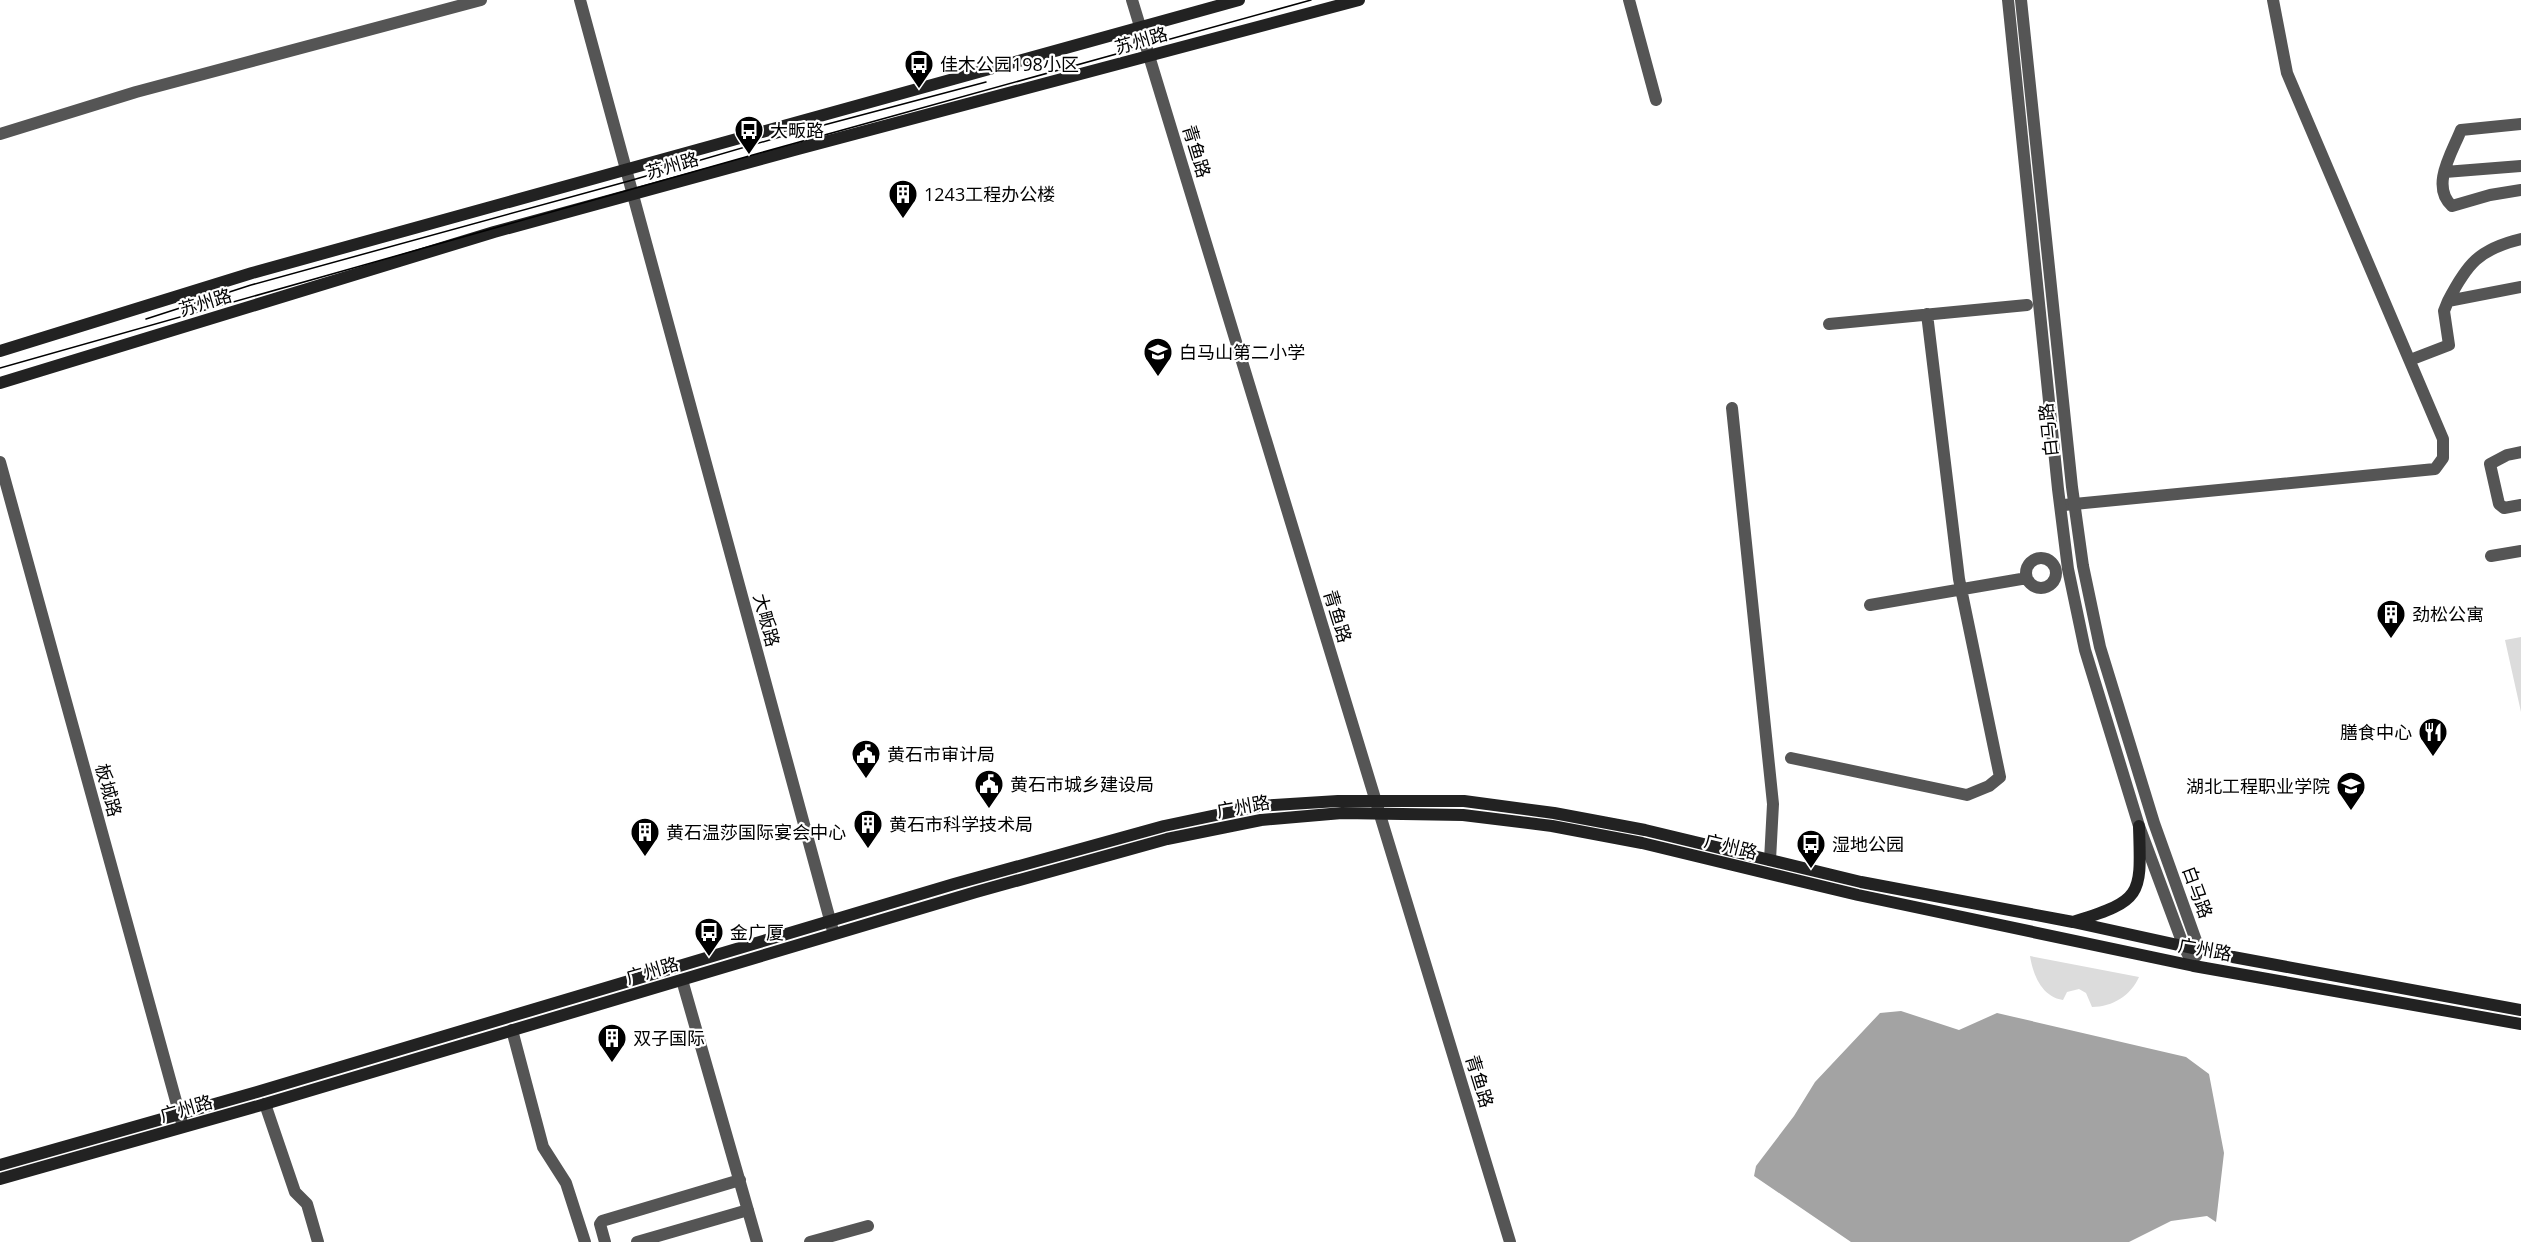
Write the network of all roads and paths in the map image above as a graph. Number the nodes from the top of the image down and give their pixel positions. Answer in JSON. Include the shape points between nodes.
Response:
{"nodes":[{"id":1,"x":481,"y":0,"type":"edge"},
{"id":2,"x":580,"y":0,"type":"edge"},
{"id":3,"x":1132,"y":0,"type":"edge"},
{"id":4,"x":1239,"y":0,"type":"edge"},
{"id":5,"x":1359,"y":0,"type":"edge"},
{"id":6,"x":1629,"y":0,"type":"edge"},
{"id":7,"x":2008,"y":0,"type":"edge"},
{"id":8,"x":2021,"y":0,"type":"edge"},
{"id":9,"x":2272,"y":0,"type":"edge"},
{"id":10,"x":1140,"y":28,"type":"junction"},
{"id":11,"x":1149,"y":56,"type":"junction"},
{"id":12,"x":1656,"y":99,"type":"dead end"},
{"id":13,"x":2521,"y":124,"type":"edge"},
{"id":14,"x":0,"y":134,"type":"edge"},
{"id":15,"x":2521,"y":166,"type":"edge"},
{"id":16,"x":626,"y":171,"type":"junction"},
{"id":17,"x":2445,"y":172,"type":"junction"},
{"id":18,"x":2521,"y":190,"type":"edge"},
{"id":19,"x":633,"y":195,"type":"junction"},
{"id":20,"x":2521,"y":239,"type":"edge"},
{"id":21,"x":2521,"y":287,"type":"edge"},
{"id":22,"x":2448,"y":301,"type":"junction"},
{"id":23,"x":2027,"y":305,"type":"dead end"},
{"id":24,"x":1927,"y":314,"type":"junction"},
{"id":25,"x":1829,"y":324,"type":"dead end"},
{"id":26,"x":0,"y":351,"type":"edge"},
{"id":27,"x":2410,"y":360,"type":"junction"},
{"id":28,"x":0,"y":383,"type":"edge"},
{"id":29,"x":1731,"y":408,"type":"dead end"},
{"id":30,"x":2521,"y":452,"type":"edge"},
{"id":31,"x":0,"y":462,"type":"edge"},
{"id":32,"x":2074,"y":504,"type":"junction"},
{"id":33,"x":2521,"y":505,"type":"edge"},
{"id":34,"x":2060,"y":506,"type":"junction"},
{"id":35,"x":2521,"y":551,"type":"edge"},
{"id":36,"x":2491,"y":556,"type":"dead end"},
{"id":37,"x":2027,"y":578,"type":"junction"},
{"id":38,"x":1960,"y":589,"type":"junction"},
{"id":39,"x":1870,"y":605,"type":"dead end"},
{"id":40,"x":1791,"y":758,"type":"dead end"},
{"id":41,"x":1375,"y":801,"type":"junction"},
{"id":42,"x":1379,"y":814,"type":"junction"},
{"id":43,"x":2139,"y":826,"type":"junction"},
{"id":44,"x":1770,"y":860,"type":"junction"},
{"id":45,"x":831,"y":921,"type":"junction"},
{"id":46,"x":2073,"y":922,"type":"junction"},
{"id":47,"x":835,"y":936,"type":"junction"},
{"id":48,"x":2184,"y":947,"type":"junction"},
{"id":49,"x":2199,"y":949,"type":"junction"},
{"id":50,"x":2194,"y":966,"type":"junction"},
{"id":51,"x":682,"y":980,"type":"junction"},
{"id":52,"x":2521,"y":1010,"type":"edge"},
{"id":53,"x":2521,"y":1024,"type":"edge"},
{"id":54,"x":512,"y":1030,"type":"junction"},
{"id":55,"x":265,"y":1104,"type":"junction"},
{"id":56,"x":180,"y":1114,"type":"junction"},
{"id":57,"x":183,"y":1127,"type":"junction"},
{"id":58,"x":0,"y":1165,"type":"edge"},
{"id":59,"x":0,"y":1179,"type":"edge"},
{"id":60,"x":740,"y":1180,"type":"junction"},
{"id":61,"x":748,"y":1210,"type":"junction"},
{"id":62,"x":868,"y":1226,"type":"dead end"},
{"id":63,"x":318,"y":1242,"type":"edge"},
{"id":64,"x":585,"y":1242,"type":"edge"},
{"id":65,"x":605,"y":1242,"type":"edge"},
{"id":66,"x":637,"y":1242,"type":"edge"},
{"id":67,"x":757,"y":1242,"type":"edge"},
{"id":68,"x":810,"y":1242,"type":"edge"},
{"id":69,"x":1510,"y":1242,"type":"edge"}],
"edges":[{"from":1,"to":14,"type":"street","via":[[136,92]]},
{"from":2,"to":16,"type":"street","name":"大畈路"},
{"from":3,"to":10,"type":"street","name":"青鱼路"},
{"from":4,"to":10,"type":"main road","name":"苏州路"},
{"from":5,"to":11,"type":"main road","name":"苏州路"},
{"from":6,"to":12,"type":"street"},
{"from":7,"to":34,"type":"street","name":"白马路"},
{"from":8,"to":32,"type":"street","name":"白马路"},
{"from":9,"to":27,"type":"street","via":[[2287,73]]},
{"from":10,"to":11,"type":"street","name":"青鱼路"},
{"from":10,"to":16,"type":"main road","name":"苏州路"},
{"from":11,"to":19,"type":"main road","name":"苏州路"},
{"from":11,"to":41,"type":"street","name":"青鱼路"},
{"from":13,"to":17,"type":"street","via":[[2461,130]]},
{"from":15,"to":17,"type":"street"},
{"from":16,"to":19,"type":"street","name":"大畈路"},
{"from":16,"to":26,"type":"main road","name":"苏州路","via":[[252,273]]},
{"from":17,"to":18,"type":"street","via":[[2441,189],[2452,206]]},
{"from":19,"to":28,"type":"main road","name":"苏州路","via":[[494,232]]},
{"from":19,"to":45,"type":"street","name":"大畈路"},
{"from":20,"to":22,"type":"street","via":[[2496,246],[2476,259],[2465,269]]},
{"from":21,"to":22,"type":"street"},
{"from":22,"to":27,"type":"street","via":[[2444,311],[2449,345]]},
{"from":23,"to":24,"type":"street"},
{"from":24,"to":25,"type":"street"},
{"from":24,"to":38,"type":"street"},
{"from":27,"to":32,"type":"street","via":[[2443,439],[2443,458],[2435,469]]},
{"from":29,"to":44,"type":"street","via":[[1773,804]]},
{"from":30,"to":33,"type":"street","via":[[2490,464],[2499,504],[2504,508]]},
{"from":31,"to":56,"type":"street","name":"板城路"},
{"from":32,"to":34,"type":"street"},
{"from":32,"to":49,"type":"street","name":"白马路","via":[[2100,647],[2154,824]]},
{"from":34,"to":43,"type":"street","name":"白马路","via":[[2085,650]]},
{"from":35,"to":36,"type":"street"},
{"from":37,"to":37,"type":"street","via":[[2030,564],[2052,557],[2056,585],[2038,588]]},
{"from":37,"to":38,"type":"street"},
{"from":38,"to":39,"type":"street"},
{"from":38,"to":40,"type":"street","via":[[2000,777],[1967,795]]},
{"from":41,"to":42,"type":"street","name":"青鱼路"},
{"from":41,"to":44,"type":"main road","name":"广州路","via":[[1464,801],[1554,813]]},
{"from":41,"to":45,"type":"main road","name":"广州路","via":[[1259,806],[1164,826]]},
{"from":42,"to":47,"type":"main road","name":"广州路","via":[[1261,820],[1167,839]]},
{"from":42,"to":50,"type":"main road","name":"广州路","via":[[1463,815],[1574,830]]},
{"from":42,"to":69,"type":"street","name":"青鱼路"},
{"from":43,"to":46,"type":"main road","via":[[2141,876],[2130,898],[2115,908]]},
{"from":43,"to":48,"type":"street","name":"白马路"},
{"from":44,"to":46,"type":"main road","name":"广州路","via":[[1861,882]]},
{"from":45,"to":47,"type":"street","name":"大畈路"},
{"from":45,"to":56,"type":"main road","name":"广州路"},
{"from":46,"to":48,"type":"main road","name":"广州路"},
{"from":47,"to":51,"type":"main road","name":"广州路"},
{"from":48,"to":49,"type":"main road","name":"广州路"},
{"from":48,"to":50,"type":"street","name":"白马路"},
{"from":49,"to":50,"type":"street"},
{"from":49,"to":52,"type":"main road","name":"广州路"},
{"from":50,"to":53,"type":"main road","name":"广州路"},
{"from":51,"to":54,"type":"main road","name":"广州路"},
{"from":51,"to":60,"type":"street"},
{"from":54,"to":55,"type":"main road","name":"广州路"},
{"from":54,"to":64,"type":"street","via":[[543,1147],[566,1183]]},
{"from":55,"to":57,"type":"main road","name":"广州路"},
{"from":55,"to":63,"type":"street","via":[[295,1192],[307,1204]]},
{"from":56,"to":57,"type":"street","name":"板城路"},
{"from":56,"to":58,"type":"main road","name":"广州路"},
{"from":57,"to":59,"type":"main road","name":"广州路"},
{"from":60,"to":61,"type":"street"},
{"from":60,"to":65,"type":"street","via":[[602,1221]]},
{"from":61,"to":66,"type":"street"},
{"from":61,"to":67,"type":"street"},
{"from":62,"to":68,"type":"street"}]}
